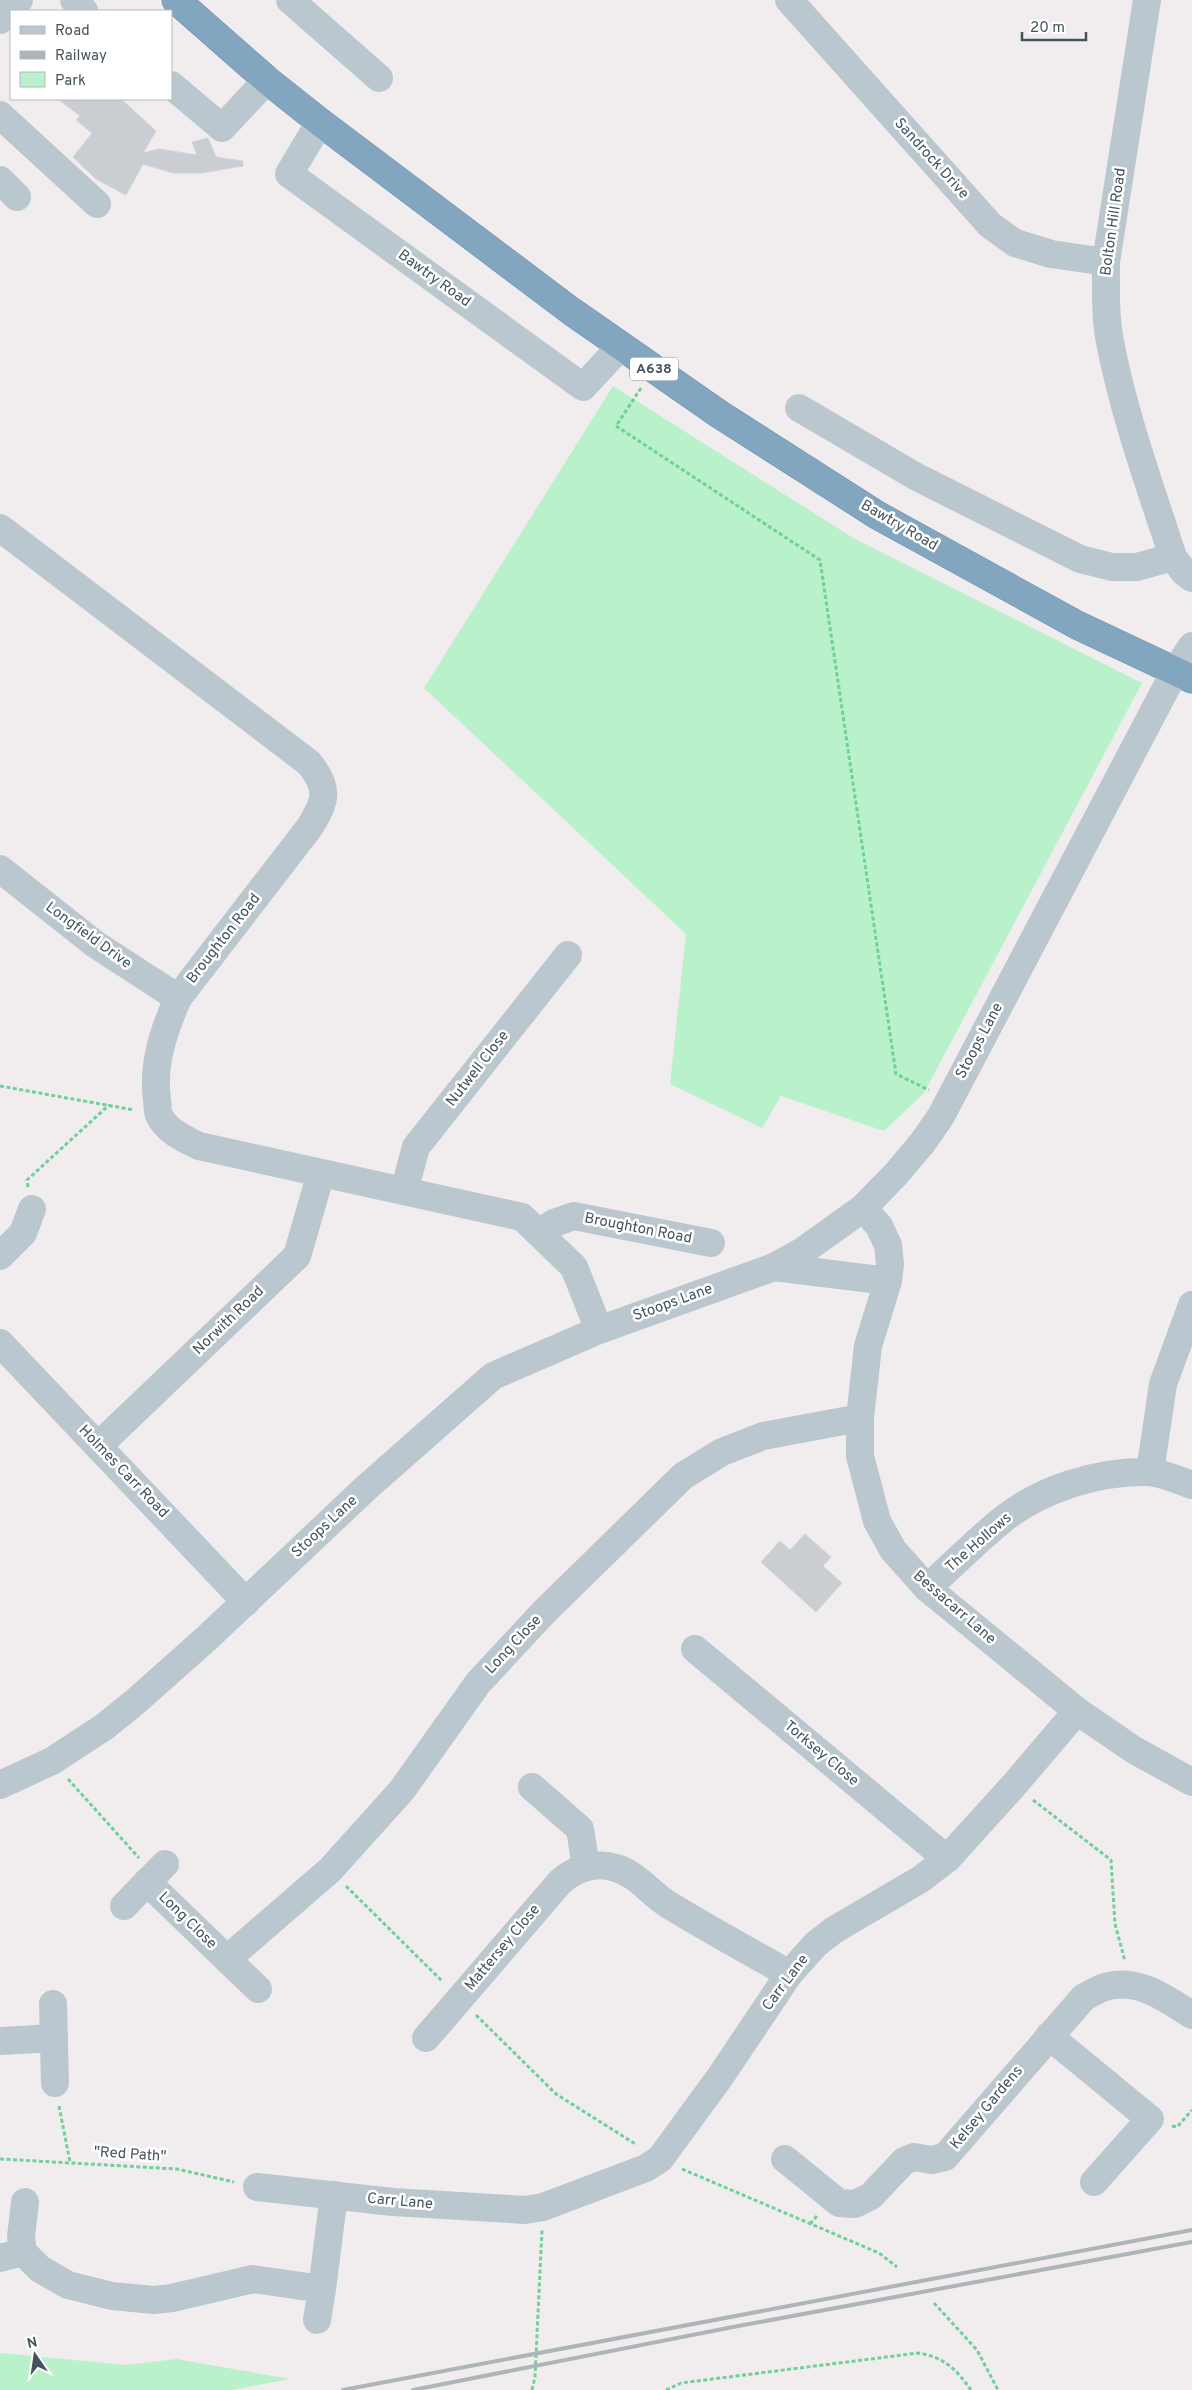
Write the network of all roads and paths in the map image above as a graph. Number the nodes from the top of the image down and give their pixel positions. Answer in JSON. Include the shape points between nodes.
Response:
{"nodes":[{"id":1,"x":19,"y":0,"type":"edge"},
{"id":2,"x":74,"y":0,"type":"edge"},
{"id":3,"x":176,"y":0,"type":"edge"},
{"id":4,"x":290,"y":0,"type":"edge"},
{"id":5,"x":789,"y":0,"type":"edge"},
{"id":6,"x":1147,"y":0,"type":"edge"},
{"id":7,"x":83,"y":10,"type":"edge"},
{"id":8,"x":0,"y":20,"type":"edge"},
{"id":9,"x":380,"y":78,"type":"dead end"},
{"id":10,"x":267,"y":80,"type":"junction"},
{"id":11,"x":172,"y":86,"type":"edge"},
{"id":12,"x":0,"y":115,"type":"edge"},
{"id":13,"x":320,"y":122,"type":"junction"},
{"id":14,"x":97,"y":204,"type":"dead end"},
{"id":15,"x":1106,"y":262,"type":"junction"},
{"id":16,"x":621,"y":346,"type":"junction"},
{"id":17,"x":653,"y":369,"type":"junction"},
{"id":18,"x":799,"y":408,"type":"dead end"},
{"id":19,"x":0,"y":528,"type":"edge"},
{"id":20,"x":1173,"y":557,"type":"junction"},
{"id":21,"x":1192,"y":578,"type":"edge"},
{"id":22,"x":1192,"y":646,"type":"edge"},
{"id":23,"x":1184,"y":675,"type":"edge"},
{"id":24,"x":0,"y":869,"type":"edge"},
{"id":25,"x":568,"y":956,"type":"dead end"},
{"id":26,"x":178,"y":998,"type":"junction"},
{"id":27,"x":0,"y":1086,"type":"edge"},
{"id":28,"x":949,"y":1100,"type":"junction"},
{"id":29,"x":110,"y":1104,"type":"junction"},
{"id":30,"x":159,"y":1116,"type":"junction"},
{"id":31,"x":321,"y":1173,"type":"junction"},
{"id":32,"x":404,"y":1191,"type":"junction"},
{"id":33,"x":863,"y":1208,"type":"junction"},
{"id":34,"x":32,"y":1209,"type":"joint"},
{"id":35,"x":539,"y":1232,"type":"junction"},
{"id":36,"x":711,"y":1243,"type":"dead end"},
{"id":37,"x":0,"y":1256,"type":"edge"},
{"id":38,"x":774,"y":1267,"type":"junction"},
{"id":39,"x":888,"y":1281,"type":"junction"},
{"id":40,"x":1192,"y":1305,"type":"edge"},
{"id":41,"x":599,"y":1330,"type":"junction"},
{"id":42,"x":0,"y":1343,"type":"edge"},
{"id":43,"x":860,"y":1418,"type":"junction"},
{"id":44,"x":98,"y":1446,"type":"junction"},
{"id":45,"x":1150,"y":1472,"type":"junction"},
{"id":46,"x":1192,"y":1485,"type":"edge"},
{"id":47,"x":927,"y":1588,"type":"junction"},
{"id":48,"x":246,"y":1602,"type":"junction"},
{"id":49,"x":695,"y":1649,"type":"dead end"},
{"id":50,"x":1077,"y":1711,"type":"junction"},
{"id":51,"x":52,"y":1761,"type":"junction"},
{"id":52,"x":1192,"y":1782,"type":"edge"},
{"id":53,"x":0,"y":1785,"type":"edge"},
{"id":54,"x":1014,"y":1785,"type":"junction"},
{"id":55,"x":532,"y":1787,"type":"dead end"},
{"id":56,"x":947,"y":1859,"type":"junction"},
{"id":57,"x":586,"y":1867,"type":"junction"},
{"id":58,"x":330,"y":1870,"type":"junction"},
{"id":59,"x":155,"y":1874,"type":"junction"},
{"id":60,"x":124,"y":1906,"type":"dead end"},
{"id":61,"x":228,"y":1959,"type":"junction"},
{"id":62,"x":790,"y":1974,"type":"junction"},
{"id":63,"x":1133,"y":1985,"type":"junction"},
{"id":64,"x":258,"y":1989,"type":"dead end"},
{"id":65,"x":460,"y":1999,"type":"junction"},
{"id":66,"x":53,"y":2004,"type":"dead end"},
{"id":67,"x":1192,"y":2015,"type":"edge"},
{"id":68,"x":1049,"y":2036,"type":"junction"},
{"id":69,"x":54,"y":2038,"type":"junction"},
{"id":70,"x":426,"y":2038,"type":"dead end"},
{"id":71,"x":0,"y":2041,"type":"edge"},
{"id":72,"x":55,"y":2083,"type":"joint"},
{"id":73,"x":0,"y":2159,"type":"edge"},
{"id":74,"x":660,"y":2159,"type":"junction"},
{"id":75,"x":785,"y":2159,"type":"dead end"},
{"id":76,"x":70,"y":2162,"type":"junction"},
{"id":77,"x":1094,"y":2182,"type":"dead end"},
{"id":78,"x":257,"y":2187,"type":"joint"},
{"id":79,"x":334,"y":2195,"type":"junction"},
{"id":80,"x":25,"y":2202,"type":"dead end"},
{"id":81,"x":543,"y":2207,"type":"junction"},
{"id":82,"x":12,"y":2255,"type":"edge"},
{"id":83,"x":897,"y":2267,"type":"dead end"},
{"id":84,"x":322,"y":2289,"type":"junction"},
{"id":85,"x":934,"y":2303,"type":"dead end"},
{"id":86,"x":318,"y":2320,"type":"dead end"},
{"id":87,"x":532,"y":2390,"type":"edge"},
{"id":88,"x":666,"y":2390,"type":"edge"},
{"id":89,"x":971,"y":2390,"type":"edge"},
{"id":90,"x":998,"y":2390,"type":"edge"}],
"edges":[{"from":1,"to":8,"type":"street"},
{"from":2,"to":7,"type":"street"},
{"from":3,"to":10,"type":"highway","name":"Bawtry Road","number":"A638"},
{"from":4,"to":9,"type":"street"},
{"from":5,"to":15,"type":"street","name":"Sandrock Drive","via":[[990,225],[1015,243],[1050,254]]},
{"from":6,"to":15,"type":"street","name":"Bolton Hill Road"},
{"from":10,"to":11,"type":"street","via":[[222,128]]},
{"from":10,"to":13,"type":"highway","name":"Bawtry Road","number":"A638"},
{"from":12,"to":14,"type":"street"},
{"from":13,"to":16,"type":"highway","name":"Bawtry Road","number":"A638"},
{"from":13,"to":16,"type":"street","name":"Bawtry Road","via":[[289,174],[583,387]]},
{"from":15,"to":20,"type":"street","name":"Bolton Hill Road","via":[[1109,341],[1130,424]]},
{"from":16,"to":17,"type":"highway","name":"Bawtry Road","number":"A638"},
{"from":17,"to":23,"type":"highway","name":"Bawtry Road","number":"A638","via":[[877,515],[1077,626]]},
{"from":17,"to":28,"type":"path","via":[[616,426],[820,560],[896,1074]]},
{"from":18,"to":20,"type":"street","via":[[915,476],[1080,559],[1112,567],[1137,567]]},
{"from":19,"to":26,"type":"street","name":"Broughton Road","via":[[309,763],[319,776],[325,794],[309,828]]},
{"from":20,"to":21,"type":"street","name":"Bolton Hill Road"},
{"from":22,"to":23,"type":"street","name":"Stoops Lane"},
{"from":23,"to":28,"type":"street","name":"Stoops Lane"},
{"from":24,"to":26,"type":"street","name":"Longfield Drive","via":[[96,944]]},
{"from":25,"to":32,"type":"street","name":"Nutwell Close","via":[[416,1147]]},
{"from":26,"to":30,"type":"street","name":"Broughton Road","via":[[158,1051],[155,1090]]},
{"from":27,"to":29,"type":"path"},
{"from":28,"to":33,"type":"street","name":"Stoops Lane","via":[[923,1142]]},
{"from":29,"to":30,"type":"path"},
{"from":29,"to":34,"type":"path","via":[[27,1180]]},
{"from":30,"to":31,"type":"street","via":[[176,1134],[199,1146]]},
{"from":31,"to":32,"type":"street"},
{"from":31,"to":44,"type":"street","name":"Norwith Road","via":[[297,1256]]},
{"from":32,"to":35,"type":"street","via":[[522,1217]]},
{"from":33,"to":38,"type":"street","name":"Stoops Lane","via":[[828,1235]]},
{"from":33,"to":39,"type":"street","name":"Bessacarr Lane","via":[[879,1226],[888,1245]]},
{"from":34,"to":37,"type":"street","via":[[23,1234]]},
{"from":35,"to":36,"type":"street","name":"Broughton Road","via":[[574,1216]]},
{"from":35,"to":41,"type":"street","via":[[574,1268]]},
{"from":38,"to":39,"type":"street"},
{"from":38,"to":41,"type":"street","name":"Stoops Lane"},
{"from":39,"to":43,"type":"street","name":"Bessacarr Lane","via":[[868,1346]]},
{"from":40,"to":45,"type":"street","via":[[1163,1384]]},
{"from":41,"to":48,"type":"street","name":"Stoops Lane","via":[[493,1376],[367,1487]]},
{"from":42,"to":44,"type":"street","name":"Holmes Carr Road"},
{"from":43,"to":47,"type":"street","name":"Bessacarr Lane","via":[[860,1456],[877,1521],[893,1550]]},
{"from":43,"to":58,"type":"street","name":"Long Close","via":[[762,1436],[722,1452],[683,1476],[544,1612],[478,1683],[402,1790]]},
{"from":44,"to":48,"type":"street","name":"Holmes Carr Road"},
{"from":45,"to":46,"type":"street","name":"The Hollows"},
{"from":45,"to":47,"type":"street","name":"The Hollows","via":[[1073,1483],[1031,1502],[1002,1520]]},
{"from":47,"to":50,"type":"street","name":"Bessacarr Lane"},
{"from":48,"to":51,"type":"street","name":"Stoops Lane","via":[[104,1727]]},
{"from":49,"to":56,"type":"street","name":"Torksey Close"},
{"from":50,"to":52,"type":"street","name":"Bessacarr Lane","via":[[1134,1750]]},
{"from":50,"to":54,"type":"street","name":"Carr Lane"},
{"from":51,"to":53,"type":"street","name":"Stoops Lane"},
{"from":51,"to":59,"type":"path"},
{"from":54,"to":56,"type":"street","name":"Carr Lane"},
{"from":54,"to":63,"type":"path","via":[[1111,1860],[1114,1924]]},
{"from":55,"to":57,"type":"street","via":[[580,1829]]},
{"from":56,"to":62,"type":"street","name":"Carr Lane","via":[[921,1879],[834,1930],[816,1944]]},
{"from":57,"to":62,"type":"street","name":"Mattersey Close","via":[[615,1867],[628,1873],[668,1904]]},
{"from":57,"to":65,"type":"street","name":"Mattersey Close","via":[[571,1872],[560,1882]]},
{"from":58,"to":61,"type":"street","name":"Long Close"},
{"from":58,"to":65,"type":"path"},
{"from":59,"to":60,"type":"street","name":"Long Close"},
{"from":59,"to":61,"type":"street","name":"Long Close"},
{"from":61,"to":64,"type":"street","name":"Long Close"},
{"from":62,"to":74,"type":"street","name":"Carr Lane"},
{"from":63,"to":67,"type":"street","name":"Kelsey Gardens","via":[[1148,1988]]},
{"from":63,"to":68,"type":"street","name":"Kelsey Gardens","via":[[1106,1986],[1084,1997]]},
{"from":65,"to":70,"type":"street","name":"Mattersey Close"},
{"from":65,"to":74,"type":"path","via":[[556,2094]]},
{"from":66,"to":69,"type":"street"},
{"from":68,"to":75,"type":"street","name":"Kelsey Gardens","via":[[945,2158],[904,2161],[871,2196],[855,2204],[840,2203]]},
{"from":68,"to":77,"type":"street","via":[[1150,2119]]},
{"from":69,"to":71,"type":"street"},
{"from":69,"to":72,"type":"street"},
{"from":72,"to":76,"type":"path"},
{"from":73,"to":76,"type":"path","name":"\"Red Path\""},
{"from":74,"to":81,"type":"street","name":"Carr Lane","via":[[646,2168]]},
{"from":74,"to":83,"type":"path","via":[[879,2253]]},
{"from":76,"to":78,"type":"path","name":"\"Red Path\"","via":[[177,2169]]},
{"from":78,"to":79,"type":"street","name":"Carr Lane"},
{"from":79,"to":81,"type":"street","name":"Carr Lane","via":[[461,2207],[525,2210]]},
{"from":79,"to":84,"type":"street"},
{"from":80,"to":82,"type":"street","via":[[21,2236]]},
{"from":81,"to":87,"type":"path"},
{"from":82,"to":84,"type":"street","via":[[68,2285],[112,2296],[154,2300],[172,2298],[253,2279]]},
{"from":84,"to":86,"type":"street"},
{"from":85,"to":90,"type":"path","via":[[976,2350]]},
{"from":88,"to":89,"type":"path","via":[[681,2384],[918,2353],[936,2355],[959,2373]]}]}
